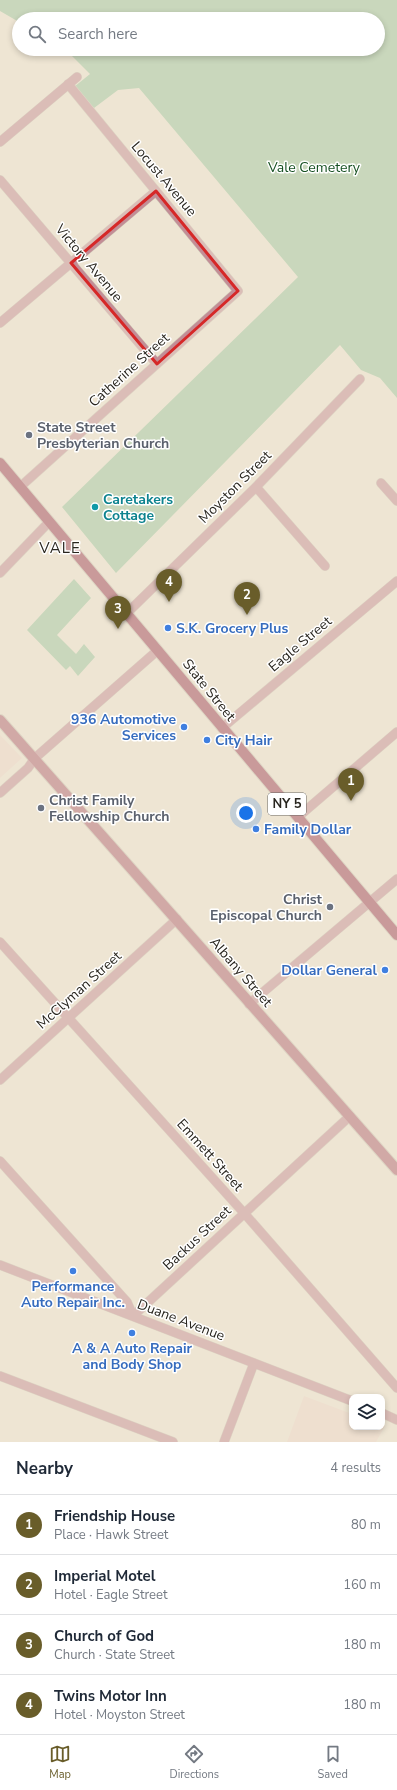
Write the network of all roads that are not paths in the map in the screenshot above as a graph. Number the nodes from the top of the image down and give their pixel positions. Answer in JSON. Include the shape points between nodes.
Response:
{"nodes":[{"id":1,"x":77,"y":76,"type":"dead end"},
{"id":2,"x":68,"y":84,"type":"junction"},
{"id":3,"x":0,"y":142,"type":"edge"},
{"id":4,"x":0,"y":180,"type":"edge"},
{"id":5,"x":156,"y":191,"type":"junction"},
{"id":6,"x":71,"y":263,"type":"junction"},
{"id":7,"x":238,"y":291,"type":"joint"},
{"id":8,"x":0,"y":323,"type":"edge"},
{"id":9,"x":157,"y":364,"type":"junction"},
{"id":10,"x":360,"y":380,"type":"dead end"},
{"id":11,"x":0,"y":463,"type":"edge"},
{"id":12,"x":381,"y":483,"type":"dead end"},
{"id":13,"x":20,"y":487,"type":"junction"},
{"id":14,"x":256,"y":487,"type":"junction"},
{"id":15,"x":397,"y":501,"type":"edge"},
{"id":16,"x":49,"y":522,"type":"junction"},
{"id":17,"x":325,"y":566,"type":"dead end"},
{"id":18,"x":0,"y":573,"type":"edge"},
{"id":19,"x":397,"y":581,"type":"edge"},
{"id":20,"x":127,"y":613,"type":"junction"},
{"id":21,"x":158,"y":650,"type":"junction"},
{"id":22,"x":0,"y":720,"type":"edge"},
{"id":23,"x":222,"y":728,"type":"junction"},
{"id":24,"x":397,"y":732,"type":"edge"},
{"id":25,"x":35,"y":758,"type":"junction"},
{"id":26,"x":0,"y":793,"type":"edge"},
{"id":27,"x":298,"y":817,"type":"junction"},
{"id":28,"x":397,"y":879,"type":"edge"},
{"id":29,"x":370,"y":902,"type":"junction"},
{"id":30,"x":177,"y":920,"type":"junction"},
{"id":31,"x":397,"y":935,"type":"edge"},
{"id":32,"x":0,"y":942,"type":"edge"},
{"id":33,"x":249,"y":1004,"type":"junction"},
{"id":34,"x":69,"y":1018,"type":"junction"},
{"id":35,"x":0,"y":1080,"type":"edge"},
{"id":36,"x":350,"y":1116,"type":"junction"},
{"id":37,"x":0,"y":1161,"type":"edge"},
{"id":38,"x":397,"y":1170,"type":"edge"},
{"id":39,"x":244,"y":1214,"type":"junction"},
{"id":40,"x":0,"y":1265,"type":"edge"},
{"id":41,"x":133,"y":1316,"type":"junction"},
{"id":42,"x":254,"y":1363,"type":"junction"},
{"id":43,"x":0,"y":1376,"type":"edge"},
{"id":44,"x":397,"y":1388,"type":"edge"},
{"id":45,"x":349,"y":1400,"type":"edge"},
{"id":46,"x":385,"y":1414,"type":"edge"},
{"id":47,"x":397,"y":1420,"type":"edge"},
{"id":48,"x":173,"y":1442,"type":"edge"},
{"id":49,"x":224,"y":1442,"type":"edge"}],
"edges":[{"from":1,"to":2,"type":"street"},
{"from":2,"to":3,"type":"street"},
{"from":2,"to":5,"type":"street","name":"Locust Avenue"},
{"from":4,"to":6,"type":"street","name":"Victory Avenue"},
{"from":5,"to":6,"type":"street"},
{"from":5,"to":7,"type":"street","name":"Locust Avenue"},
{"from":6,"to":8,"type":"street"},
{"from":6,"to":9,"type":"street","name":"Victory Avenue"},
{"from":7,"to":9,"type":"street","name":"Catherine Street"},
{"from":9,"to":13,"type":"street","name":"Catherine Street"},
{"from":10,"to":14,"type":"street","name":"Moyston Street"},
{"from":11,"to":13,"type":"main road","name":"State Street","number":"NY 5"},
{"from":12,"to":15,"type":"street"},
{"from":13,"to":16,"type":"main road","name":"State Street","number":"NY 5"},
{"from":14,"to":17,"type":"street"},
{"from":14,"to":20,"type":"street","name":"Moyston Street"},
{"from":16,"to":18,"type":"street"},
{"from":16,"to":20,"type":"main road","name":"State Street","number":"NY 5"},
{"from":19,"to":23,"type":"street","name":"Eagle Street"},
{"from":20,"to":21,"type":"main road","name":"State Street","number":"NY 5"},
{"from":21,"to":23,"type":"main road","name":"State Street","number":"NY 5"},
{"from":21,"to":25,"type":"street"},
{"from":22,"to":25,"type":"street","name":"Albany Street"},
{"from":23,"to":27,"type":"main road","name":"State Street","number":"NY 5"},
{"from":24,"to":27,"type":"street"},
{"from":25,"to":26,"type":"street","via":[[28,768]]},
{"from":25,"to":30,"type":"street","name":"Albany Street"},
{"from":27,"to":29,"type":"main road","name":"State Street","number":"NY 5"},
{"from":28,"to":29,"type":"street"},
{"from":29,"to":31,"type":"main road","name":"State Street","number":"NY 5"},
{"from":29,"to":33,"type":"street"},
{"from":30,"to":33,"type":"street","name":"Albany Street"},
{"from":30,"to":34,"type":"street","name":"McClyman Street"},
{"from":32,"to":34,"type":"street","name":"Emmett Street"},
{"from":33,"to":36,"type":"street","name":"Albany Street"},
{"from":34,"to":35,"type":"street","name":"McClyman Street"},
{"from":34,"to":39,"type":"street","name":"Emmett Street"},
{"from":36,"to":38,"type":"street","name":"Albany Street"},
{"from":36,"to":39,"type":"street","name":"Backus Street"},
{"from":37,"to":41,"type":"street","via":[[128,1302]]},
{"from":39,"to":41,"type":"street","name":"Backus Street"},
{"from":39,"to":44,"type":"street","name":"Emmett Street"},
{"from":40,"to":41,"type":"street","name":"Duane Avenue"},
{"from":41,"to":42,"type":"street","name":"Duane Avenue"},
{"from":42,"to":45,"type":"street","name":"Duane Avenue"},
{"from":42,"to":49,"type":"street"},
{"from":43,"to":48,"type":"street"},
{"from":46,"to":47,"type":"street"}]}
